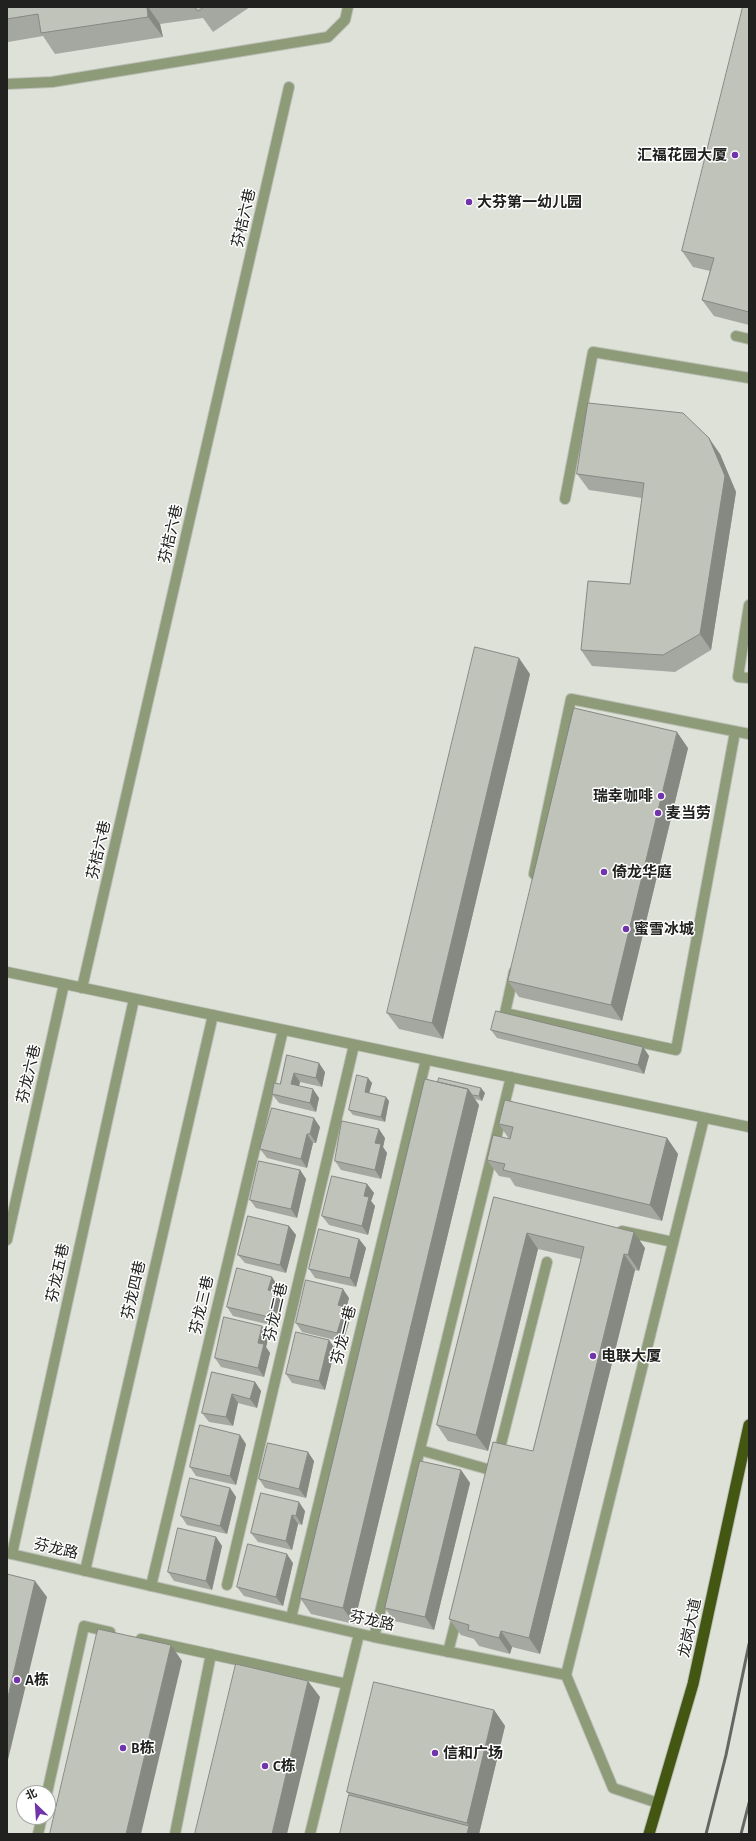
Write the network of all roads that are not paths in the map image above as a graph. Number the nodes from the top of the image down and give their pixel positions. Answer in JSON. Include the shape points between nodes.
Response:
{"nodes":[{"id":1,"x":348,"y":7,"type":"edge"},
{"id":2,"x":7,"y":84,"type":"edge"},
{"id":3,"x":289,"y":87,"type":"dead end"},
{"id":4,"x":736,"y":336,"type":"dead end"},
{"id":5,"x":749,"y":338,"type":"edge"},
{"id":6,"x":749,"y":378,"type":"edge"},
{"id":7,"x":565,"y":498,"type":"dead end"},
{"id":8,"x":749,"y":605,"type":"edge"},
{"id":9,"x":749,"y":678,"type":"edge"},
{"id":10,"x":736,"y":732,"type":"junction"},
{"id":11,"x":749,"y":734,"type":"edge"},
{"id":12,"x":532,"y":882,"type":"edge"},
{"id":13,"x":516,"y":959,"type":"edge"},
{"id":14,"x":7,"y":972,"type":"edge"},
{"id":15,"x":64,"y":984,"type":"junction"},
{"id":16,"x":82,"y":988,"type":"junction"},
{"id":17,"x":134,"y":999,"type":"junction"},
{"id":18,"x":213,"y":1015,"type":"junction"},
{"id":19,"x":283,"y":1030,"type":"junction"},
{"id":20,"x":354,"y":1045,"type":"junction"},
{"id":21,"x":426,"y":1060,"type":"junction"},
{"id":22,"x":511,"y":1078,"type":"junction"},
{"id":23,"x":704,"y":1118,"type":"junction"},
{"id":24,"x":749,"y":1127,"type":"edge"},
{"id":25,"x":612,"y":1228,"type":"edge"},
{"id":26,"x":7,"y":1240,"type":"edge"},
{"id":27,"x":673,"y":1242,"type":"junction"},
{"id":28,"x":547,"y":1262,"type":"edge"},
{"id":29,"x":749,"y":1425,"type":"edge"},
{"id":30,"x":420,"y":1450,"type":"junction"},
{"id":31,"x":9,"y":1553,"type":"edge"},
{"id":32,"x":85,"y":1571,"type":"junction"},
{"id":33,"x":151,"y":1586,"type":"junction"},
{"id":34,"x":227,"y":1586,"type":"dead end"},
{"id":35,"x":460,"y":1605,"type":"edge"},
{"id":36,"x":291,"y":1618,"type":"junction"},
{"id":37,"x":359,"y":1634,"type":"junction"},
{"id":38,"x":374,"y":1637,"type":"junction"},
{"id":39,"x":448,"y":1652,"type":"junction"},
{"id":40,"x":211,"y":1654,"type":"junction"},
{"id":41,"x":566,"y":1675,"type":"junction"},
{"id":42,"x":347,"y":1684,"type":"junction"},
{"id":43,"x":49,"y":1785,"type":"edge"},
{"id":44,"x":658,"y":1803,"type":"junction"},
{"id":45,"x":175,"y":1834,"type":"edge"},
{"id":46,"x":310,"y":1834,"type":"edge"},
{"id":47,"x":649,"y":1834,"type":"edge"}],
"edges":[{"from":1,"to":2,"type":"street","via":[[345,20],[328,37],[52,82]]},
{"from":3,"to":16,"type":"street","name":"芬桔六巷"},
{"from":4,"to":5,"type":"street"},
{"from":6,"to":7,"type":"street","via":[[593,352]]},
{"from":8,"to":9,"type":"street","via":[[738,677]]},
{"from":10,"to":11,"type":"street"},
{"from":10,"to":12,"type":"street","via":[[571,699]]},
{"from":10,"to":13,"type":"street","via":[[676,1050],[505,1013]]},
{"from":14,"to":15,"type":"street"},
{"from":15,"to":16,"type":"street"},
{"from":15,"to":26,"type":"street","name":"芬龙六巷"},
{"from":16,"to":17,"type":"street"},
{"from":17,"to":18,"type":"street"},
{"from":17,"to":31,"type":"street","name":"芬龙五巷"},
{"from":18,"to":19,"type":"street"},
{"from":18,"to":32,"type":"street","name":"芬龙四巷"},
{"from":19,"to":20,"type":"street"},
{"from":19,"to":33,"type":"street","name":"芬龙三巷"},
{"from":20,"to":21,"type":"street"},
{"from":20,"to":34,"type":"street","name":"芬龙二巷"},
{"from":21,"to":22,"type":"street"},
{"from":21,"to":36,"type":"street","name":"芬龙一巷"},
{"from":22,"to":23,"type":"street"},
{"from":22,"to":30,"type":"street","via":[[485,1200]]},
{"from":23,"to":24,"type":"street"},
{"from":23,"to":27,"type":"street"},
{"from":25,"to":27,"type":"street"},
{"from":27,"to":41,"type":"street"},
{"from":28,"to":30,"type":"street","via":[[493,1475]]},
{"from":29,"to":44,"type":"highway","name":"龙岗大道","via":[[693,1684]]},
{"from":30,"to":38,"type":"street"},
{"from":31,"to":32,"type":"street","name":"芬龙路"},
{"from":32,"to":33,"type":"street","name":"芬龙路"},
{"from":33,"to":36,"type":"street","name":"芬龙路"},
{"from":35,"to":39,"type":"street"},
{"from":36,"to":37,"type":"street","name":"芬龙路"},
{"from":37,"to":38,"type":"street","name":"芬龙路"},
{"from":37,"to":42,"type":"street"},
{"from":38,"to":39,"type":"street","name":"芬龙路"},
{"from":39,"to":41,"type":"street","name":"芬龙路"},
{"from":40,"to":42,"type":"street"},
{"from":40,"to":43,"type":"street","via":[[84,1626]]},
{"from":40,"to":45,"type":"street"},
{"from":41,"to":44,"type":"street","via":[[613,1788]]},
{"from":42,"to":46,"type":"street"},
{"from":44,"to":47,"type":"highway","name":"龙岗大道"}]}
